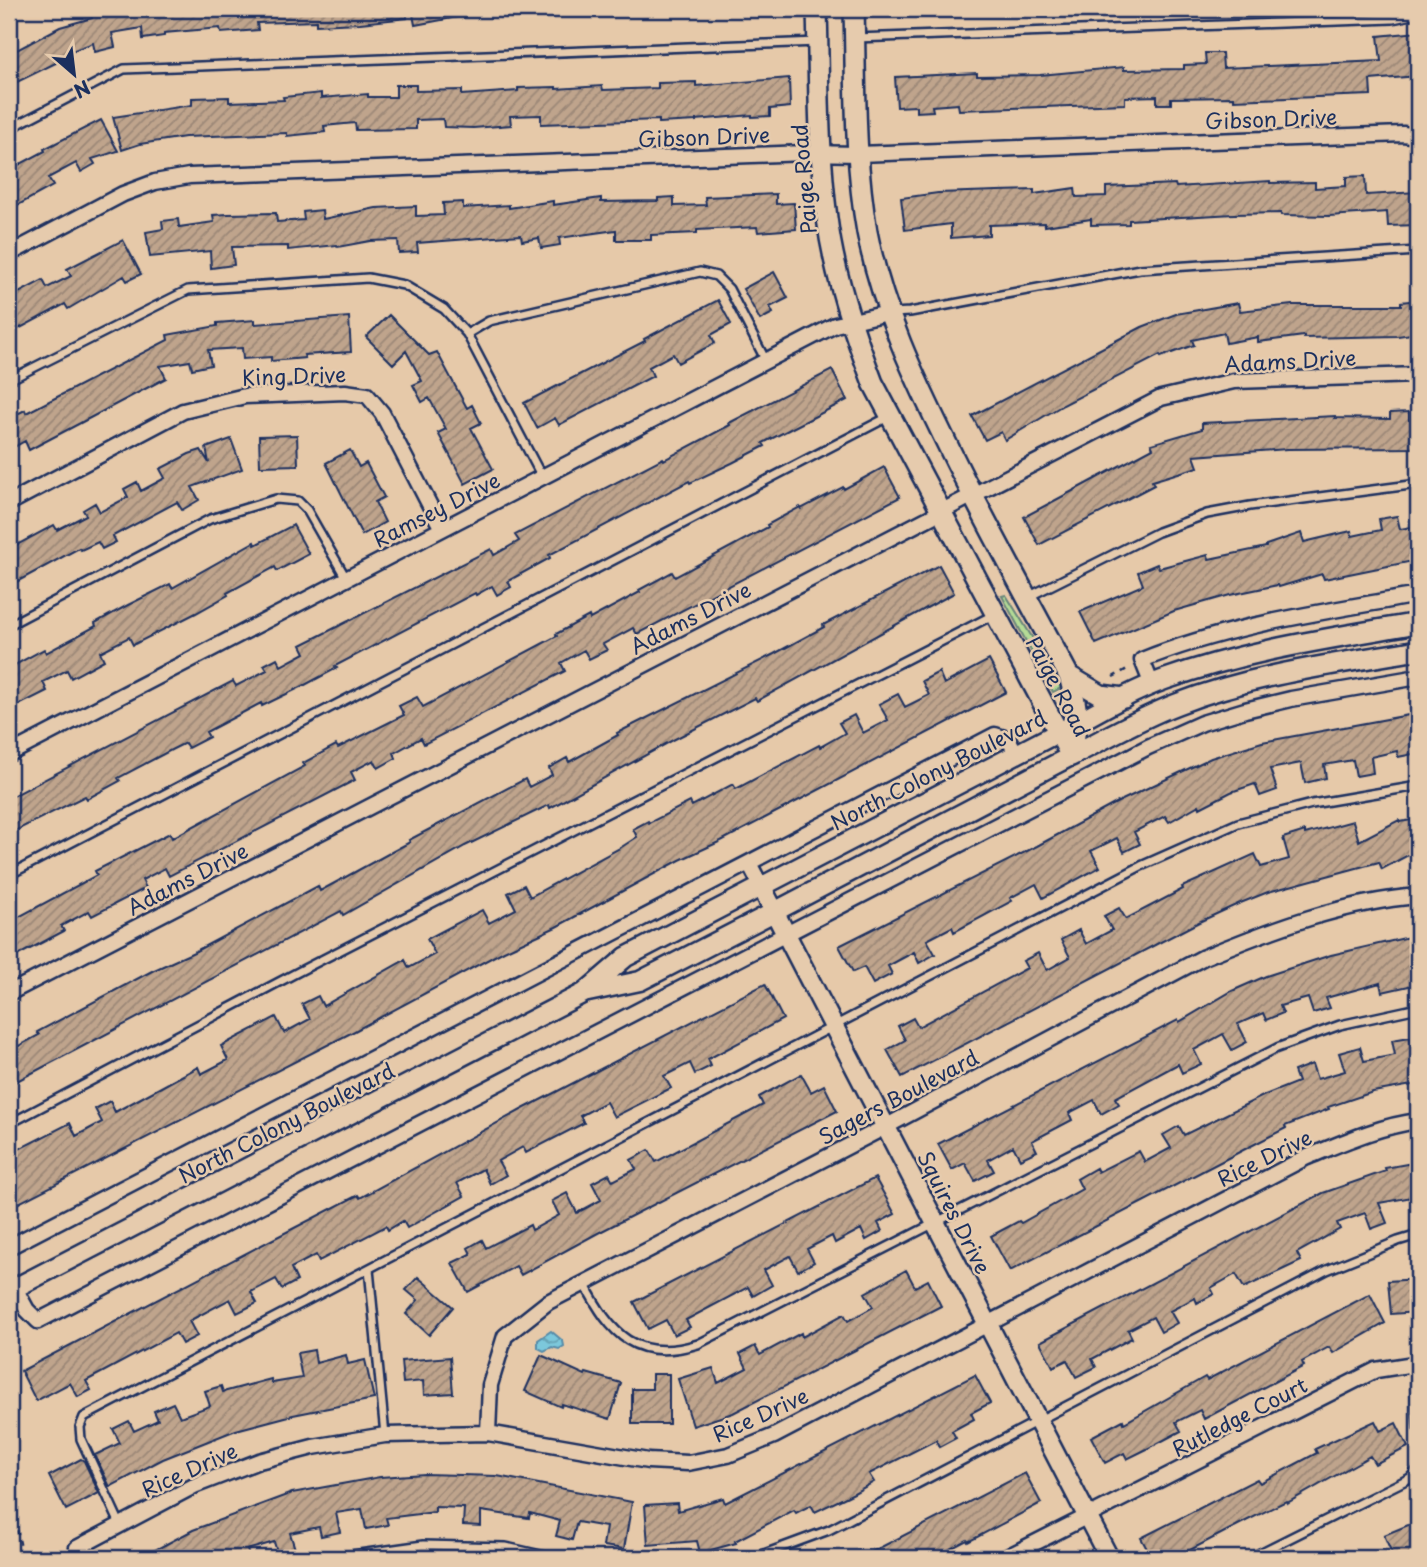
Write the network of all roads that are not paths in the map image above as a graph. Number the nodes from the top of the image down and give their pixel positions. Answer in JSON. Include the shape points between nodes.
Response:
{"nodes":[{"id":1,"x":817,"y":9,"type":"edge"},
{"id":2,"x":854,"y":9,"type":"edge"},
{"id":3,"x":1418,"y":9,"type":"edge"},
{"id":4,"x":855,"y":38,"type":"junction"},
{"id":5,"x":818,"y":42,"type":"junction"},
{"id":6,"x":9,"y":129,"type":"edge"},
{"id":7,"x":1418,"y":136,"type":"edge"},
{"id":8,"x":822,"y":153,"type":"junction"},
{"id":9,"x":859,"y":153,"type":"junction"},
{"id":10,"x":1418,"y":251,"type":"edge"},
{"id":11,"x":9,"y":254,"type":"edge"},
{"id":12,"x":888,"y":313,"type":"junction"},
{"id":13,"x":852,"y":320,"type":"junction"},
{"id":14,"x":467,"y":334,"type":"junction"},
{"id":15,"x":766,"y":361,"type":"junction"},
{"id":16,"x":1418,"y":375,"type":"edge"},
{"id":17,"x":9,"y":380,"type":"edge"},
{"id":18,"x":890,"y":415,"type":"junction"},
{"id":19,"x":542,"y":477,"type":"junction"},
{"id":20,"x":1418,"y":484,"type":"edge"},
{"id":21,"x":972,"y":494,"type":"junction"},
{"id":22,"x":9,"y":503,"type":"edge"},
{"id":23,"x":942,"y":511,"type":"junction"},
{"id":24,"x":442,"y":529,"type":"junction"},
{"id":25,"x":347,"y":579,"type":"junction"},
{"id":26,"x":1418,"y":596,"type":"edge"},
{"id":27,"x":1027,"y":597,"type":"junction"},
{"id":28,"x":995,"y":614,"type":"junction"},
{"id":29,"x":1418,"y":623,"type":"edge"},
{"id":30,"x":9,"y":625,"type":"edge"},
{"id":31,"x":1418,"y":650,"type":"edge"},
{"id":32,"x":1069,"y":676,"type":"junction"},
{"id":33,"x":1418,"y":677,"type":"edge"},
{"id":34,"x":1152,"y":685,"type":"junction"},
{"id":35,"x":1124,"y":698,"type":"junction"},
{"id":36,"x":1078,"y":722,"type":"junction"},
{"id":37,"x":1059,"y":733,"type":"junction"},
{"id":38,"x":9,"y":754,"type":"edge"},
{"id":39,"x":1017,"y":754,"type":"junction"},
{"id":40,"x":1071,"y":756,"type":"junction"},
{"id":41,"x":1418,"y":786,"type":"edge"},
{"id":42,"x":748,"y":863,"type":"junction"},
{"id":43,"x":9,"y":875,"type":"edge"},
{"id":44,"x":761,"y":886,"type":"junction"},
{"id":45,"x":1418,"y":896,"type":"edge"},
{"id":46,"x":774,"y":912,"type":"junction"},
{"id":47,"x":786,"y":935,"type":"junction"},
{"id":48,"x":9,"y":993,"type":"edge"},
{"id":49,"x":584,"y":993,"type":"junction"},
{"id":50,"x":1418,"y":1008,"type":"edge"},
{"id":51,"x":834,"y":1026,"type":"junction"},
{"id":52,"x":1418,"y":1121,"type":"edge"},
{"id":53,"x":9,"y":1124,"type":"edge"},
{"id":54,"x":885,"y":1127,"type":"junction"},
{"id":55,"x":935,"y":1224,"type":"junction"},
{"id":56,"x":1418,"y":1235,"type":"edge"},
{"id":57,"x":9,"y":1247,"type":"edge"},
{"id":58,"x":369,"y":1269,"type":"junction"},
{"id":59,"x":583,"y":1281,"type":"junction"},
{"id":60,"x":12,"y":1289,"type":"edge"},
{"id":61,"x":986,"y":1323,"type":"junction"},
{"id":62,"x":1414,"y":1364,"type":"joint"},
{"id":63,"x":1037,"y":1420,"type":"junction"},
{"id":64,"x":1418,"y":1428,"type":"edge"},
{"id":65,"x":488,"y":1433,"type":"junction"},
{"id":66,"x":385,"y":1434,"type":"junction"},
{"id":67,"x":1418,"y":1469,"type":"edge"},
{"id":68,"x":1087,"y":1517,"type":"junction"},
{"id":69,"x":120,"y":1524,"type":"junction"},
{"id":70,"x":78,"y":1553,"type":"edge"},
{"id":71,"x":331,"y":1558,"type":"edge"},
{"id":72,"x":554,"y":1558,"type":"edge"},
{"id":73,"x":753,"y":1558,"type":"edge"},
{"id":74,"x":1005,"y":1558,"type":"edge"},
{"id":75,"x":1109,"y":1558,"type":"edge"},
{"id":76,"x":1250,"y":1558,"type":"edge"}],
"edges":[{"from":1,"to":5,"type":"main road","name":"Paige Road"},
{"from":2,"to":4,"type":"main road","name":"Paige Road"},
{"from":3,"to":4,"type":"lane","via":[[1393,19]]},
{"from":4,"to":9,"type":"main road","name":"Paige Road"},
{"from":5,"to":6,"type":"lane","via":[[124,69]]},
{"from":5,"to":8,"type":"main road","name":"Paige Road"},
{"from":7,"to":9,"type":"street","name":"Gibson Drive"},
{"from":8,"to":9,"type":"street","name":"Gibson Drive"},
{"from":8,"to":11,"type":"street","name":"Gibson Drive","via":[[189,176],[124,194]]},
{"from":8,"to":13,"type":"main road","name":"Paige Road","via":[[836,269]]},
{"from":9,"to":12,"type":"main road","name":"Paige Road","via":[[867,231]]},
{"from":10,"to":12,"type":"lane","via":[[1140,268]]},
{"from":12,"to":13,"type":"street","name":"Ramsey Drive"},
{"from":12,"to":21,"type":"main road","name":"Paige Road","via":[[913,377]]},
{"from":13,"to":15,"type":"street","name":"Ramsey Drive"},
{"from":13,"to":18,"type":"main road","name":"Paige Road","via":[[873,383]]},
{"from":14,"to":15,"type":"lane","via":[[489,321],[700,272],[716,276],[729,289]]},
{"from":14,"to":17,"type":"lane","via":[[444,309],[404,285],[368,278],[188,290]]},
{"from":14,"to":19,"type":"lane"},
{"from":15,"to":19,"type":"street","name":"Ramsey Drive"},
{"from":16,"to":21,"type":"street","name":"Adams Drive","via":[[1234,381],[1161,398]]},
{"from":18,"to":23,"type":"main road","name":"Paige Road"},
{"from":18,"to":43,"type":"lane"},
{"from":19,"to":24,"type":"street","name":"Ramsey Drive"},
{"from":20,"to":27,"type":"lane","via":[[1207,514],[1158,532]]},
{"from":21,"to":23,"type":"street","name":"Adams Drive"},
{"from":21,"to":27,"type":"main road","name":"Paige Road"},
{"from":22,"to":24,"type":"street","name":"King Drive","via":[[183,411],[245,396],[345,391],[367,395],[382,414]]},
{"from":23,"to":28,"type":"main road","name":"Paige Road"},
{"from":23,"to":48,"type":"street","name":"Adams Drive"},
{"from":24,"to":25,"type":"street","name":"Ramsey Drive"},
{"from":25,"to":30,"type":"lane","via":[[307,510],[298,501],[276,499],[211,519]]},
{"from":25,"to":38,"type":"street","name":"Ramsey Drive"},
{"from":26,"to":34,"type":"street","via":[[1251,625],[1180,645],[1142,660]]},
{"from":27,"to":32,"type":"main road","name":"Paige Road"},
{"from":28,"to":37,"type":"main road","name":"Paige Road"},
{"from":28,"to":53,"type":"lane"},
{"from":29,"to":34,"type":"main road","name":"North Colony Boulevard","via":[[1270,650]]},
{"from":31,"to":40,"type":"main road","name":"North Colony Boulevard","via":[[1214,691],[1146,717]]},
{"from":32,"to":35,"type":"main road","via":[[1101,695]]},
{"from":32,"to":36,"type":"main road","name":"Paige Road"},
{"from":33,"to":47,"type":"street","via":[[1291,699],[1202,723],[1147,747]]},
{"from":34,"to":35,"type":"main road","name":"North Colony Boulevard"},
{"from":35,"to":36,"type":"main road","name":"North Colony Boulevard"},
{"from":36,"to":37,"type":"main road","name":"North Colony Boulevard"},
{"from":36,"to":40,"type":"main road","name":"Paige Road"},
{"from":37,"to":39,"type":"street","name":"North Colony Boulevard"},
{"from":37,"to":40,"type":"main road","name":"Paige Road"},
{"from":39,"to":42,"type":"street","via":[[1008,739],[995,735]]},
{"from":39,"to":44,"type":"street","name":"North Colony Boulevard"},
{"from":40,"to":46,"type":"street","name":"North Colony Boulevard"},
{"from":41,"to":51,"type":"lane","via":[[1312,804],[1238,823],[1141,866]]},
{"from":42,"to":44,"type":"street"},
{"from":42,"to":57,"type":"street"},
{"from":44,"to":46,"type":"street","name":"Squires Drive"},
{"from":44,"to":49,"type":"street","name":"North Colony Boulevard","via":[[626,957]]},
{"from":45,"to":54,"type":"street","name":"Sagers Boulevard","via":[[1307,919],[1204,957]]},
{"from":46,"to":47,"type":"street","name":"Squires Drive"},
{"from":46,"to":49,"type":"street","name":"North Colony Boulevard","via":[[640,981]]},
{"from":47,"to":51,"type":"street","name":"Squires Drive"},
{"from":47,"to":60,"type":"street","via":[[38,1321]]},
{"from":49,"to":60,"type":"street","name":"North Colony Boulevard"},
{"from":50,"to":55,"type":"lane","via":[[1340,1025],[1277,1048]]},
{"from":51,"to":54,"type":"street","name":"Squires Drive"},
{"from":51,"to":58,"type":"lane"},
{"from":52,"to":61,"type":"street","name":"Rice Drive","via":[[1360,1135],[1306,1158]]},
{"from":54,"to":55,"type":"street","name":"Squires Drive"},
{"from":54,"to":59,"type":"street","name":"Sagers Boulevard"},
{"from":55,"to":59,"type":"lane","via":[[698,1344],[675,1351],[654,1351],[622,1337],[596,1307]]},
{"from":55,"to":61,"type":"street","name":"Squires Drive"},
{"from":56,"to":63,"type":"lane","via":[[1327,1270]]},
{"from":58,"to":66,"type":"lane"},
{"from":58,"to":69,"type":"lane","via":[[84,1417],[81,1439]]},
{"from":59,"to":65,"type":"street","name":"Sagers Boulevard","via":[[505,1336],[490,1385]]},
{"from":61,"to":63,"type":"street","name":"Squires Drive"},
{"from":61,"to":65,"type":"street","name":"Rice Drive","via":[[774,1436],[728,1455],[688,1463],[648,1461]]},
{"from":62,"to":64,"type":"lane"},
{"from":62,"to":68,"type":"street","name":"Rutledge Court","via":[[1376,1370]]},
{"from":63,"to":68,"type":"street","name":"Squires Drive"},
{"from":63,"to":73,"type":"lane","via":[[828,1530]]},
{"from":65,"to":66,"type":"street","name":"Rice Drive"},
{"from":66,"to":69,"type":"street","name":"Rice Drive","via":[[259,1461],[194,1486]]},
{"from":67,"to":76,"type":"lane","via":[[1410,1478]]},
{"from":68,"to":74,"type":"street","name":"Rutledge Court"},
{"from":68,"to":75,"type":"street","name":"Squires Drive"},
{"from":69,"to":70,"type":"street","name":"Rice Drive"},
{"from":71,"to":72,"type":"lane","via":[[423,1545],[506,1547]]}]}
